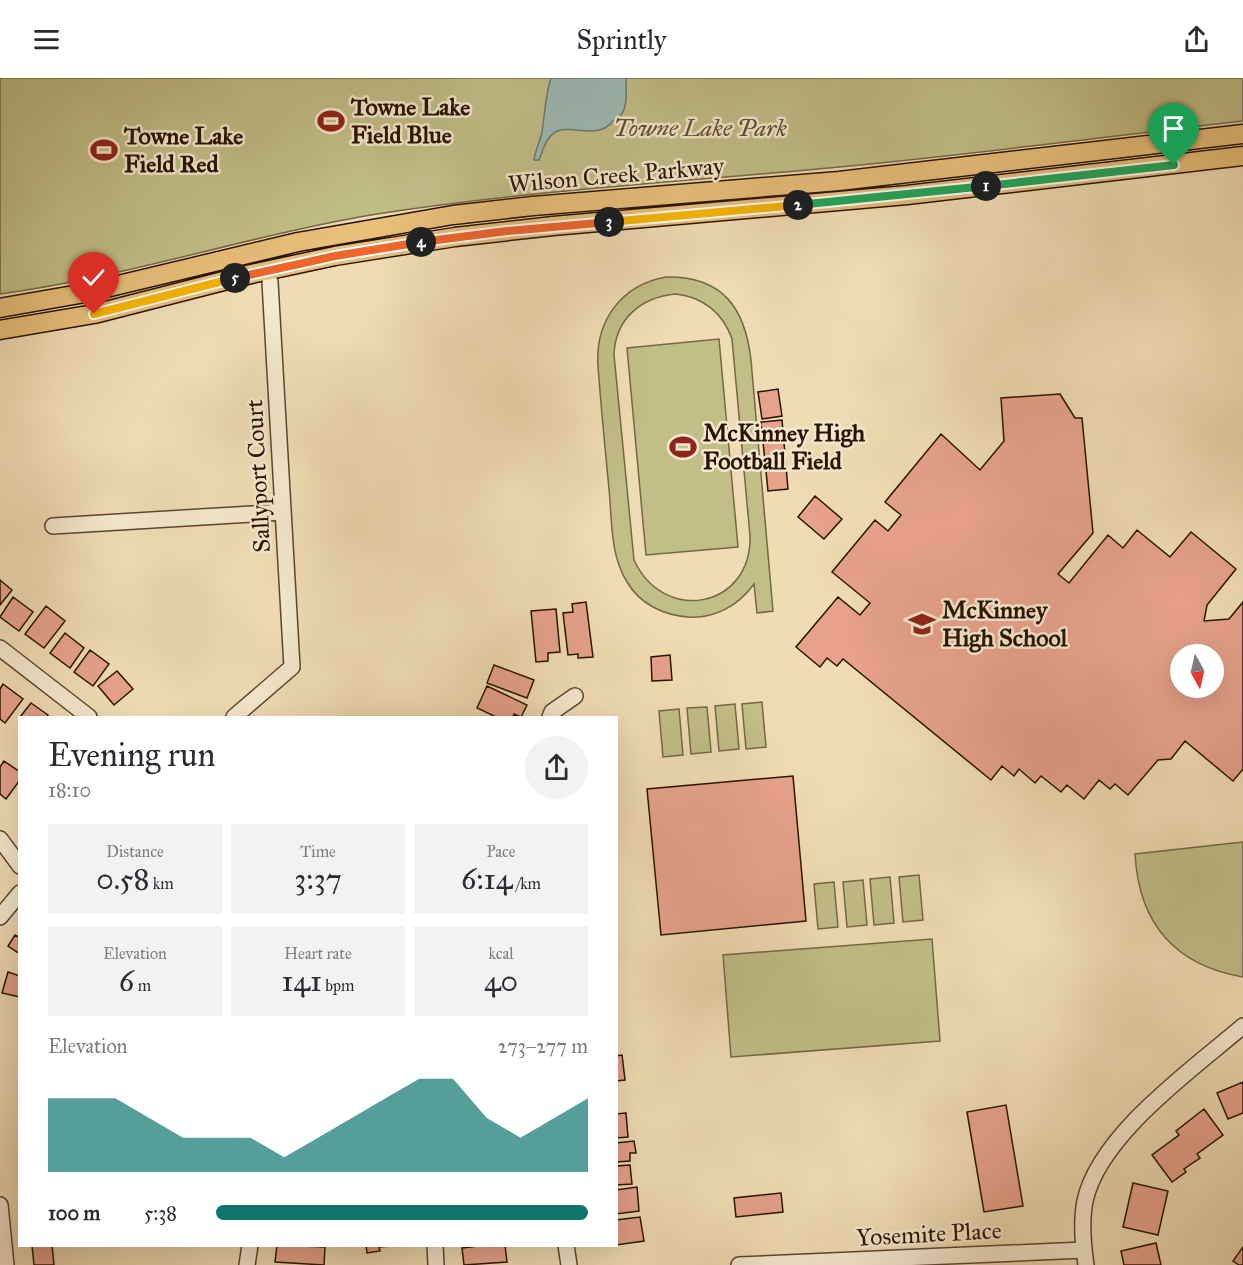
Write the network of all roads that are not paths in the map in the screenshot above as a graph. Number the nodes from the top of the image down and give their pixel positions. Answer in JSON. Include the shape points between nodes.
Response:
{"nodes":[{"id":1,"x":1243,"y":134,"type":"edge"},
{"id":2,"x":1243,"y":144,"type":"edge"},
{"id":3,"x":1243,"y":156,"type":"edge"},
{"id":4,"x":1174,"y":165,"type":"junction"},
{"id":5,"x":224,"y":259,"type":"junction"},
{"id":6,"x":230,"y":279,"type":"junction"},
{"id":7,"x":270,"y":282,"type":"dead end"},
{"id":8,"x":0,"y":308,"type":"edge"},
{"id":9,"x":0,"y":330,"type":"edge"},
{"id":10,"x":283,"y":512,"type":"junction"},
{"id":11,"x":52,"y":526,"type":"dead end"},
{"id":12,"x":0,"y":648,"type":"edge"},
{"id":13,"x":576,"y":696,"type":"dead end"},
{"id":14,"x":88,"y":716,"type":"edge"},
{"id":15,"x":235,"y":716,"type":"edge"},
{"id":16,"x":550,"y":716,"type":"edge"},
{"id":17,"x":0,"y":839,"type":"edge"},
{"id":18,"x":18,"y":863,"type":"edge"},
{"id":19,"x":18,"y":895,"type":"edge"},
{"id":20,"x":0,"y":917,"type":"edge"},
{"id":21,"x":1243,"y":1026,"type":"edge"},
{"id":22,"x":1,"y":1213,"type":"edge"},
{"id":23,"x":250,"y":1247,"type":"edge"},
{"id":24,"x":435,"y":1247,"type":"edge"},
{"id":25,"x":566,"y":1247,"type":"edge"},
{"id":26,"x":1085,"y":1257,"type":"edge"},
{"id":27,"x":6,"y":1265,"type":"edge"},
{"id":28,"x":247,"y":1265,"type":"edge"},
{"id":29,"x":436,"y":1265,"type":"edge"},
{"id":30,"x":569,"y":1265,"type":"edge"},
{"id":31,"x":740,"y":1265,"type":"edge"}],
"edges":[{"from":1,"to":5,"type":"main road","name":"Wilson Creek Parkway","via":[[839,181],[487,211],[360,230]]},
{"from":2,"to":4,"type":"main road","via":[[1184,152]]},
{"from":3,"to":4,"type":"main road","name":"Wilson Creek Parkway"},
{"from":4,"to":6,"type":"main road","name":"Wilson Creek Parkway","via":[[907,195],[455,237],[335,256]]},
{"from":5,"to":6,"type":"main road"},
{"from":5,"to":8,"type":"main road","name":"Wilson Creek Parkway","via":[[85,293]]},
{"from":6,"to":9,"type":"main road","name":"Wilson Creek Parkway","via":[[94,314]]},
{"from":7,"to":10,"type":"street","name":"Sallyport Court"},
{"from":10,"to":11,"type":"street"},
{"from":10,"to":15,"type":"street","name":"Sallyport Court","via":[[292,667]]},
{"from":12,"to":14,"type":"street"},
{"from":13,"to":16,"type":"street"},
{"from":17,"to":18,"type":"street"},
{"from":19,"to":20,"type":"street"},
{"from":21,"to":26,"type":"street","via":[[1155,1102],[1107,1155],[1085,1201]]},
{"from":22,"to":27,"type":"street"},
{"from":23,"to":28,"type":"street"},
{"from":24,"to":29,"type":"street"},
{"from":25,"to":30,"type":"street"},
{"from":26,"to":31,"type":"street","name":"Yosemite Place"}]}
